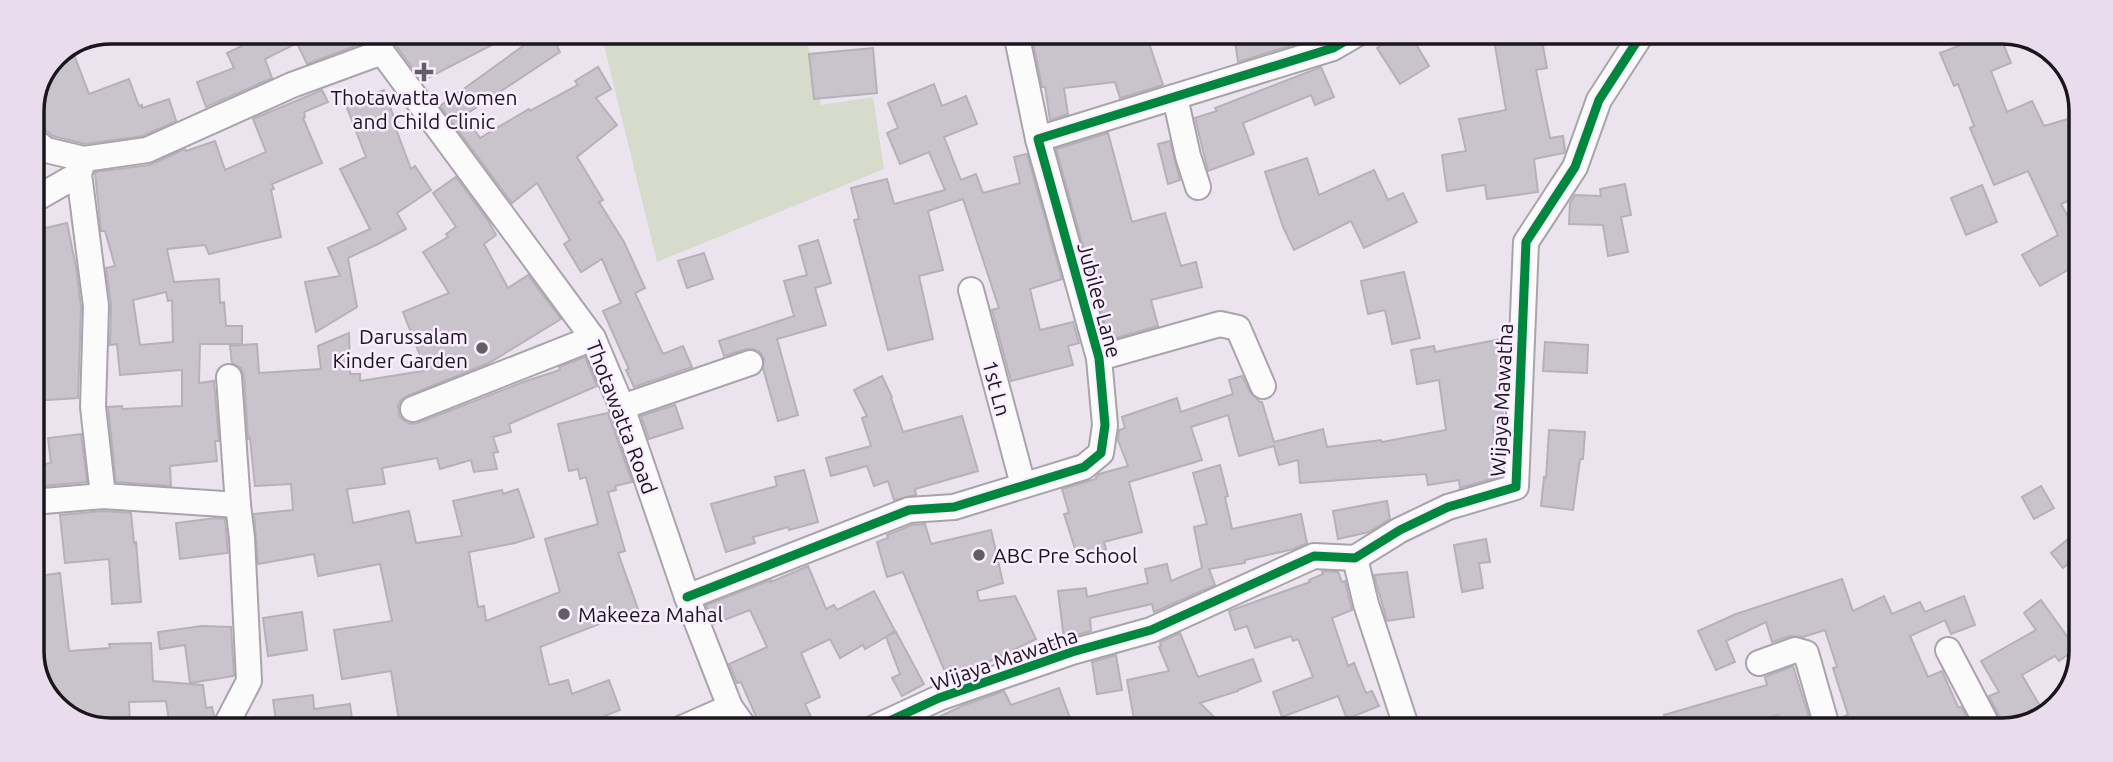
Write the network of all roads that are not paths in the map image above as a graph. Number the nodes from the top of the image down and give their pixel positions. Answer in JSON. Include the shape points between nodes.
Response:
{"nodes":[{"id":1,"x":374,"y":44,"type":"edge"},
{"id":2,"x":379,"y":44,"type":"edge"},
{"id":3,"x":1018,"y":44,"type":"edge"},
{"id":4,"x":1340,"y":44,"type":"edge"},
{"id":5,"x":1635,"y":44,"type":"edge"},
{"id":6,"x":1175,"y":97,"type":"junction"},
{"id":7,"x":1038,"y":139,"type":"junction"},
{"id":8,"x":44,"y":148,"type":"edge"},
{"id":9,"x":81,"y":166,"type":"junction"},
{"id":10,"x":1198,"y":187,"type":"dead end"},
{"id":11,"x":44,"y":192,"type":"edge"},
{"id":12,"x":971,"y":290,"type":"dead end"},
{"id":13,"x":593,"y":338,"type":"junction"},
{"id":14,"x":1099,"y":358,"type":"junction"},
{"id":15,"x":750,"y":363,"type":"dead end"},
{"id":16,"x":229,"y":377,"type":"dead end"},
{"id":17,"x":1263,"y":386,"type":"dead end"},
{"id":18,"x":622,"y":407,"type":"junction"},
{"id":19,"x":413,"y":409,"type":"dead end"},
{"id":20,"x":1023,"y":485,"type":"junction"},
{"id":21,"x":103,"y":496,"type":"junction"},
{"id":22,"x":44,"y":501,"type":"edge"},
{"id":23,"x":238,"y":505,"type":"junction"},
{"id":24,"x":1355,"y":558,"type":"junction"},
{"id":25,"x":687,"y":597,"type":"junction"},
{"id":26,"x":1948,"y":650,"type":"dead end"},
{"id":27,"x":1759,"y":663,"type":"dead end"},
{"id":28,"x":730,"y":707,"type":"junction"},
{"id":29,"x":230,"y":718,"type":"edge"},
{"id":30,"x":705,"y":718,"type":"edge"},
{"id":31,"x":738,"y":718,"type":"edge"},
{"id":32,"x":896,"y":718,"type":"edge"},
{"id":33,"x":1403,"y":718,"type":"edge"},
{"id":34,"x":1825,"y":718,"type":"edge"},
{"id":35,"x":1984,"y":718,"type":"edge"}],
"edges":[{"from":1,"to":9,"type":"street","via":[[146,150]]},
{"from":2,"to":13,"type":"street","name":"Thotawatta Road"},
{"from":3,"to":7,"type":"street","name":"Jubilee Lane"},
{"from":4,"to":6,"type":"street"},
{"from":5,"to":24,"type":"street","name":"Wijaya Mawatha","via":[[1599,100],[1575,167],[1526,242],[1516,486],[1448,506]]},
{"from":6,"to":7,"type":"street"},
{"from":6,"to":10,"type":"street"},
{"from":7,"to":14,"type":"street","name":"Jubilee Lane"},
{"from":8,"to":9,"type":"street"},
{"from":9,"to":11,"type":"street"},
{"from":9,"to":21,"type":"street","via":[[96,306],[93,407]]},
{"from":12,"to":20,"type":"street","name":"1st Ln"},
{"from":13,"to":18,"type":"street","name":"Thotawatta Road"},
{"from":13,"to":19,"type":"street"},
{"from":14,"to":17,"type":"street","via":[[1220,324],[1238,328]]},
{"from":14,"to":20,"type":"street","name":"Jubilee Lane","via":[[1105,425],[1101,453],[1084,467]]},
{"from":15,"to":18,"type":"street"},
{"from":16,"to":23,"type":"street"},
{"from":18,"to":25,"type":"street","name":"Thotawatta Road"},
{"from":20,"to":25,"type":"street","name":"Jubilee Lane","via":[[954,506],[909,510]]},
{"from":21,"to":22,"type":"street"},
{"from":21,"to":23,"type":"street"},
{"from":23,"to":29,"type":"street","via":[[249,681]]},
{"from":24,"to":32,"type":"street","name":"Wijaya Mawatha","via":[[1314,556],[1151,630],[1072,652],[939,698]]},
{"from":24,"to":33,"type":"street"},
{"from":25,"to":28,"type":"street","name":"Thotawatta Road"},
{"from":26,"to":35,"type":"street"},
{"from":27,"to":34,"type":"street","via":[[1795,649],[1806,653]]},
{"from":28,"to":30,"type":"street"},
{"from":28,"to":31,"type":"street","name":"Thotawatta Road"}]}
